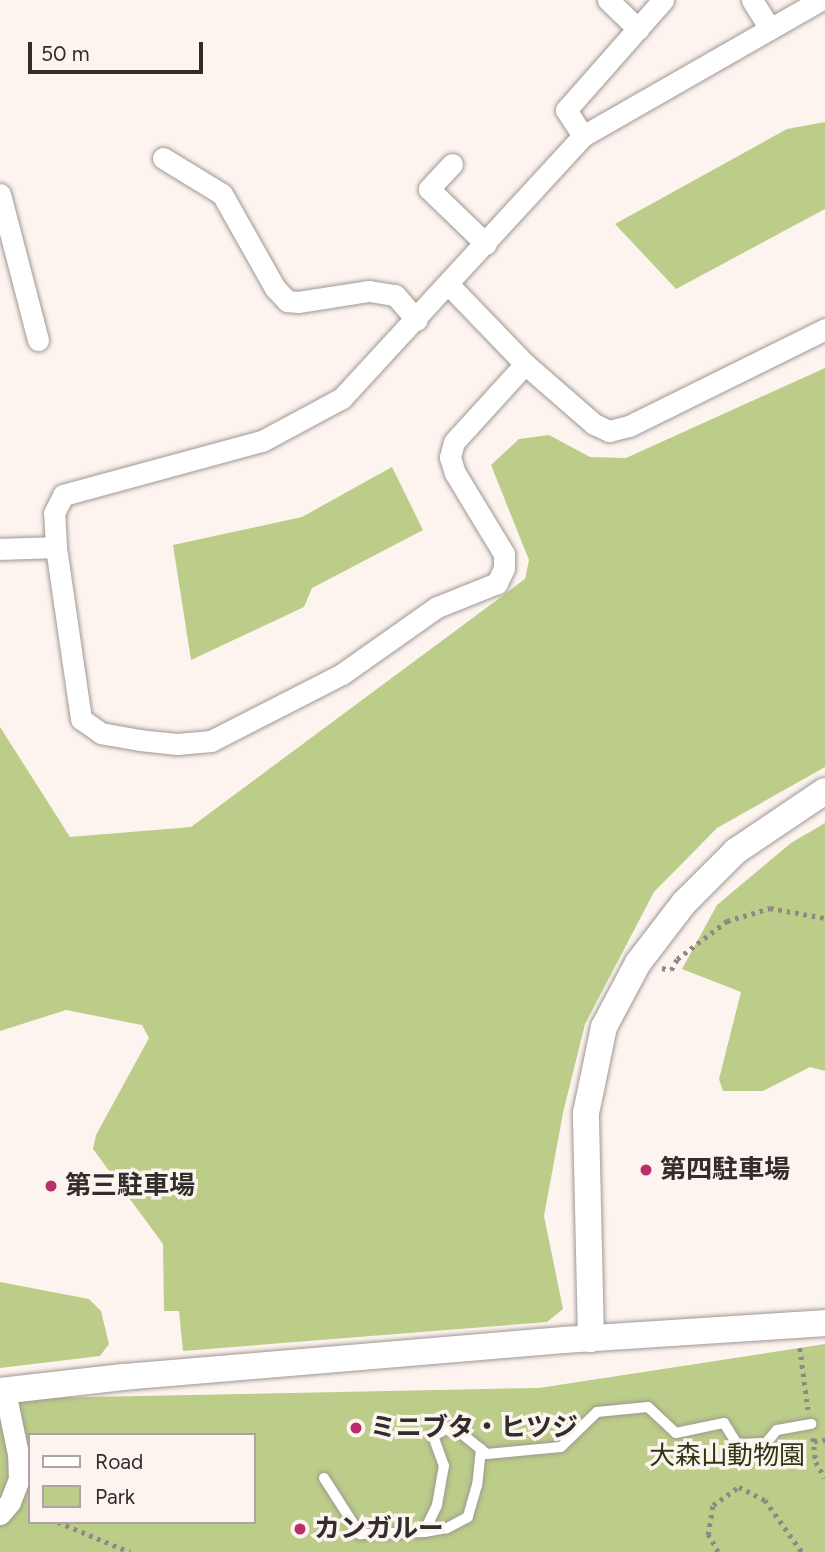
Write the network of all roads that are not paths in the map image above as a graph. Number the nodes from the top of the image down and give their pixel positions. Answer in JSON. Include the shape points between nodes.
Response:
{"nodes":[{"id":1,"x":608,"y":0,"type":"edge"},
{"id":2,"x":663,"y":0,"type":"edge"},
{"id":3,"x":752,"y":0,"type":"edge"},
{"id":4,"x":820,"y":0,"type":"edge"},
{"id":5,"x":638,"y":29,"type":"junction"},
{"id":6,"x":770,"y":29,"type":"junction"},
{"id":7,"x":583,"y":136,"type":"junction"},
{"id":8,"x":163,"y":158,"type":"dead end"},
{"id":9,"x":452,"y":164,"type":"dead end"},
{"id":10,"x":0,"y":194,"type":"edge"},
{"id":11,"x":486,"y":244,"type":"junction"},
{"id":12,"x":449,"y":285,"type":"junction"},
{"id":13,"x":417,"y":320,"type":"junction"},
{"id":14,"x":825,"y":329,"type":"edge"},
{"id":15,"x":38,"y":340,"type":"dead end"},
{"id":16,"x":525,"y":364,"type":"junction"},
{"id":17,"x":56,"y":547,"type":"junction"},
{"id":18,"x":0,"y":549,"type":"edge"},
{"id":19,"x":825,"y":791,"type":"edge"},
{"id":20,"x":825,"y":1323,"type":"edge"},
{"id":21,"x":591,"y":1339,"type":"junction"},
{"id":22,"x":2,"y":1391,"type":"edge"},
{"id":23,"x":811,"y":1424,"type":"road end"},
{"id":24,"x":481,"y":1449,"type":"junction"},
{"id":25,"x":324,"y":1478,"type":"dead end"},
{"id":26,"x":0,"y":1514,"type":"edge"},
{"id":27,"x":424,"y":1532,"type":"junction"}],
"edges":[{"from":1,"to":5,"type":"street"},
{"from":2,"to":5,"type":"street"},
{"from":3,"to":6,"type":"street"},
{"from":4,"to":6,"type":"street"},
{"from":5,"to":7,"type":"street","via":[[566,110]]},
{"from":6,"to":7,"type":"street"},
{"from":7,"to":11,"type":"street"},
{"from":8,"to":13,"type":"street","via":[[222,194],[286,301],[369,291],[395,295]]},
{"from":9,"to":11,"type":"street","via":[[429,189]]},
{"from":10,"to":15,"type":"street"},
{"from":11,"to":12,"type":"street"},
{"from":12,"to":13,"type":"street"},
{"from":12,"to":16,"type":"street"},
{"from":13,"to":17,"type":"street","via":[[342,398],[262,441],[63,495],[54,513]]},
{"from":14,"to":16,"type":"street","via":[[629,426],[609,431],[594,424]]},
{"from":16,"to":17,"type":"street","via":[[454,442],[450,457],[504,554],[504,568],[496,583],[438,607],[342,674],[211,741],[140,740],[101,733],[81,719]]},
{"from":17,"to":18,"type":"street"},
{"from":19,"to":21,"type":"street","via":[[736,851],[684,903],[638,962],[604,1027],[586,1114]]},
{"from":20,"to":21,"type":"street"},
{"from":21,"to":22,"type":"street"},
{"from":22,"to":26,"type":"street","via":[[18,1454],[19,1479]]},
{"from":23,"to":24,"type":"lane","via":[[777,1430],[766,1443],[737,1444],[724,1423],[676,1433],[648,1406],[597,1412],[561,1447],[487,1454]]},
{"from":24,"to":27,"type":"lane","via":[[468,1517],[447,1528]]},
{"from":24,"to":27,"type":"lane","via":[[452,1426],[433,1436],[444,1466],[437,1505]]},
{"from":25,"to":27,"type":"lane","via":[[360,1534]]}]}
